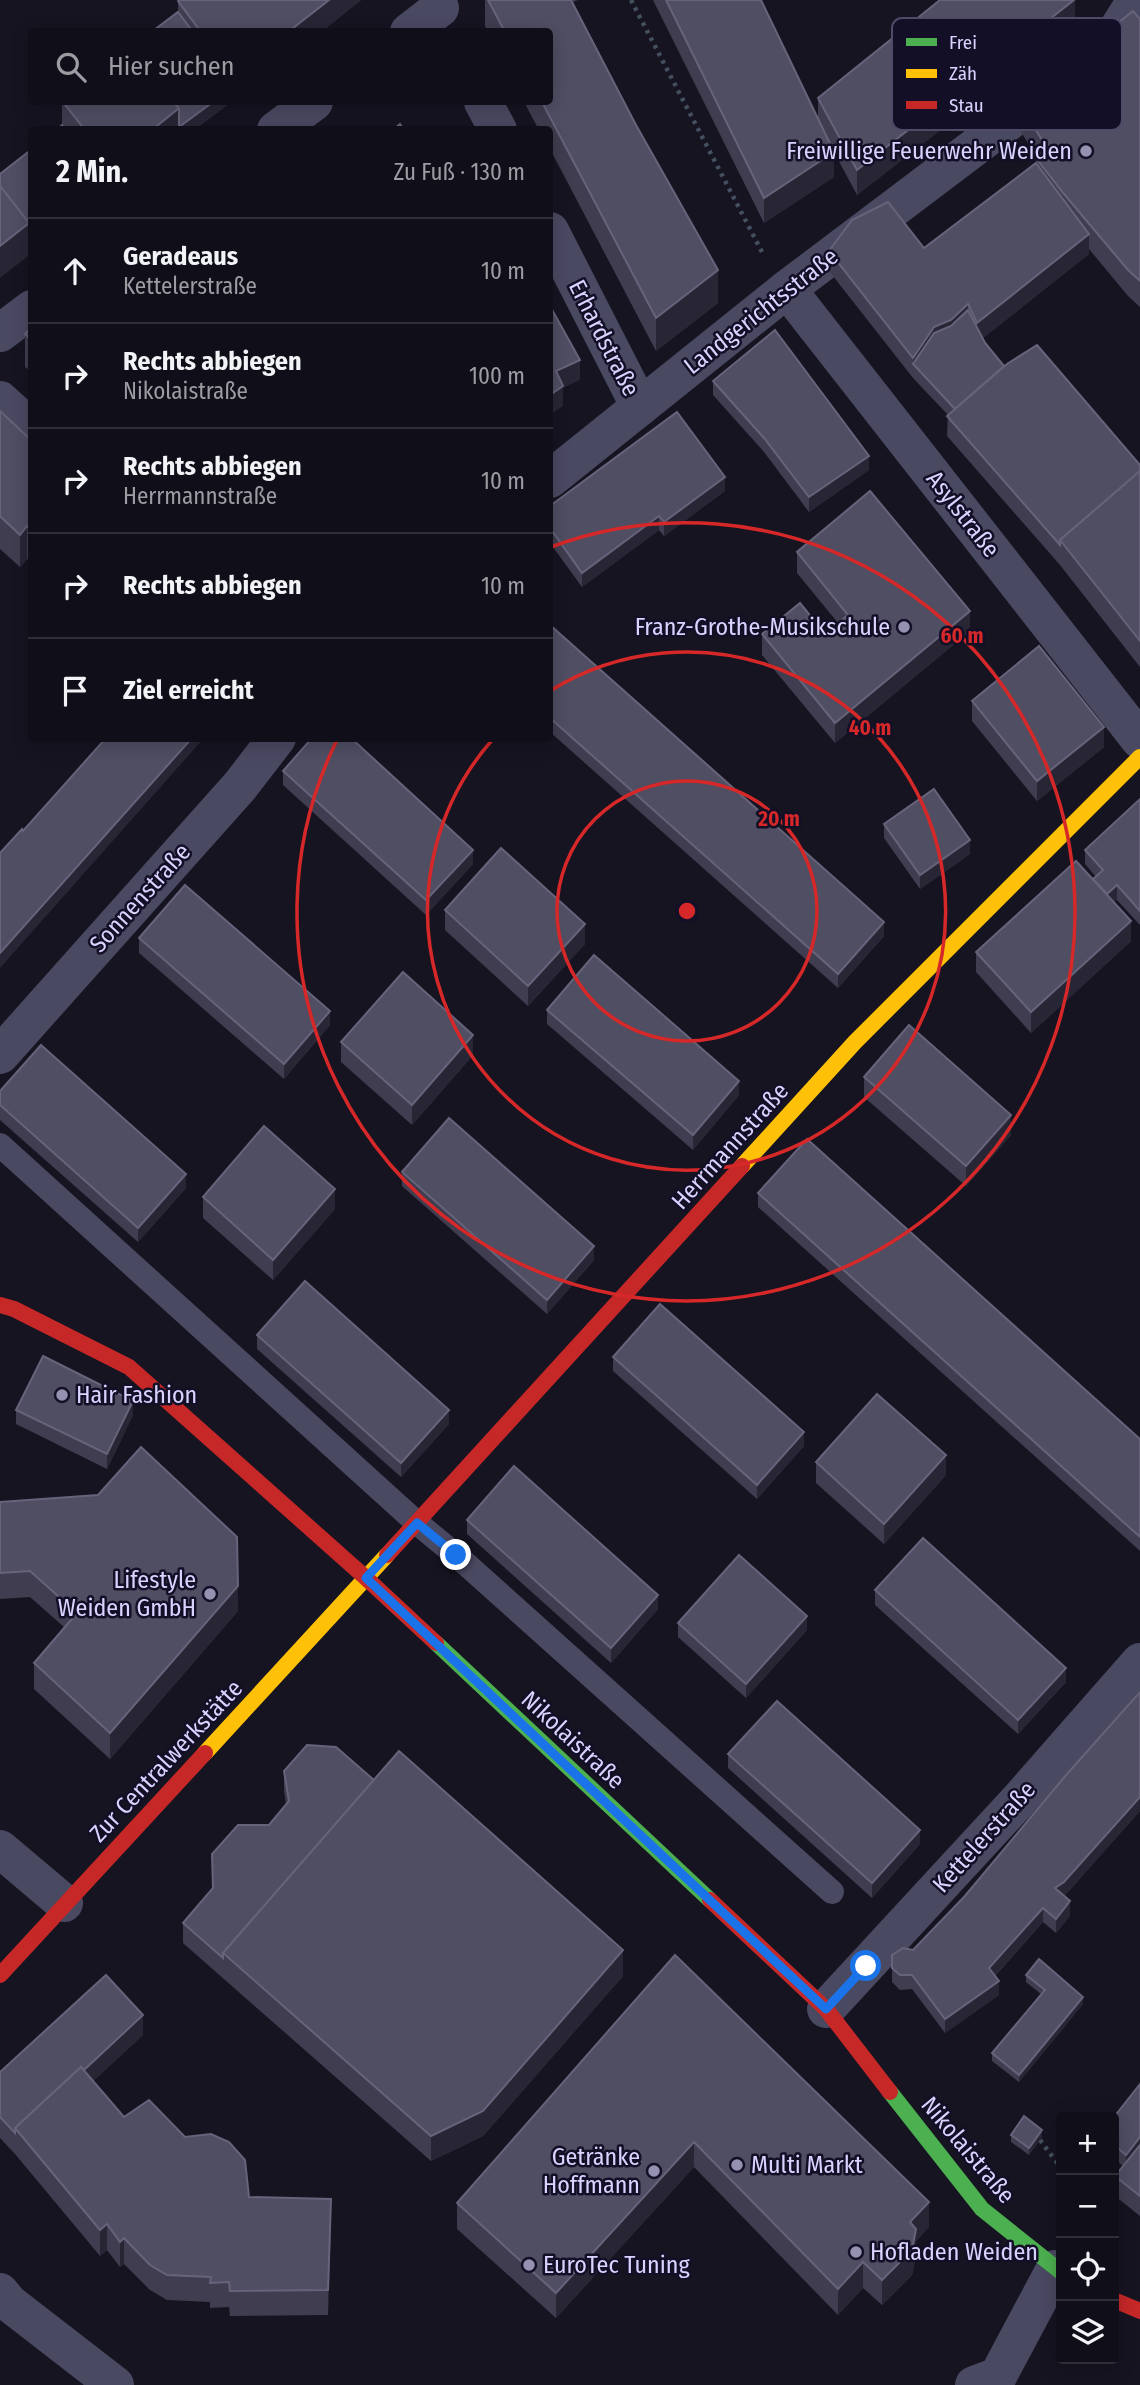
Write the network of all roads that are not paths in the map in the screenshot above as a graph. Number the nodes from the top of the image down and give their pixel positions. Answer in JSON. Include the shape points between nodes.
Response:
{"nodes":[{"id":1,"x":1136,"y":0,"type":"edge"},
{"id":2,"x":443,"y":13,"type":"edge"},
{"id":3,"x":1122,"y":22,"type":"edge"},
{"id":4,"x":416,"y":28,"type":"edge"},
{"id":5,"x":310,"y":105,"type":"edge"},
{"id":6,"x":486,"y":105,"type":"edge"},
{"id":7,"x":281,"y":126,"type":"edge"},
{"id":8,"x":496,"y":126,"type":"edge"},
{"id":9,"x":997,"y":130,"type":"edge"},
{"id":10,"x":553,"y":237,"type":"edge"},
{"id":11,"x":787,"y":289,"type":"junction"},
{"id":12,"x":28,"y":312,"type":"edge"},
{"id":13,"x":0,"y":332,"type":"edge"},
{"id":14,"x":0,"y":400,"type":"edge"},
{"id":15,"x":640,"y":407,"type":"junction"},
{"id":16,"x":28,"y":425,"type":"edge"},
{"id":17,"x":553,"y":477,"type":"edge"},
{"id":18,"x":1140,"y":740,"type":"edge"},
{"id":19,"x":274,"y":742,"type":"edge"},
{"id":20,"x":1140,"y":757,"type":"edge"},
{"id":21,"x":0,"y":1055,"type":"edge"},
{"id":22,"x":0,"y":1146,"type":"edge"},
{"id":23,"x":0,"y":1305,"type":"edge"},
{"id":24,"x":417,"y":1523,"type":"junction"},
{"id":25,"x":366,"y":1578,"type":"junction"},
{"id":26,"x":1140,"y":1662,"type":"edge"},
{"id":27,"x":0,"y":1849,"type":"edge"},
{"id":28,"x":832,"y":1892,"type":"dead end"},
{"id":29,"x":64,"y":1903,"type":"junction"},
{"id":30,"x":0,"y":1975,"type":"edge"},
{"id":31,"x":826,"y":2009,"type":"junction"},
{"id":32,"x":1056,"y":2268,"type":"edge"},
{"id":33,"x":1056,"y":2273,"type":"edge"},
{"id":34,"x":0,"y":2292,"type":"edge"},
{"id":35,"x":1116,"y":2301,"type":"edge"},
{"id":36,"x":1140,"y":2311,"type":"edge"},
{"id":37,"x":993,"y":2382,"type":"edge"},
{"id":38,"x":115,"y":2385,"type":"edge"}],
"edges":[{"from":1,"to":3,"type":"street","name":"Landgerichtsstraße"},
{"from":2,"to":4,"type":"street"},
{"from":5,"to":7,"type":"street"},
{"from":6,"to":8,"type":"street"},
{"from":9,"to":11,"type":"street","name":"Landgerichtsstraße"},
{"from":10,"to":15,"type":"street","name":"Erhardstraße"},
{"from":11,"to":15,"type":"street","name":"Landgerichtsstraße"},
{"from":11,"to":18,"type":"street","name":"Asylstraße"},
{"from":12,"to":13,"type":"street"},
{"from":14,"to":16,"type":"street"},
{"from":15,"to":17,"type":"street"},
{"from":19,"to":21,"type":"street","name":"Sonnenstraße"},
{"from":20,"to":24,"type":"street","name":"Herrmannstraße","via":[[855,1042]]},
{"from":22,"to":24,"type":"lane"},
{"from":23,"to":25,"type":"street","name":"Nikolaistraße","via":[[129,1367]]},
{"from":24,"to":25,"type":"street","name":"Herrmannstraße"},
{"from":24,"to":28,"type":"lane"},
{"from":25,"to":29,"type":"street","name":"Zur Centralwerkstätte"},
{"from":25,"to":31,"type":"street","name":"Nikolaistraße"},
{"from":26,"to":31,"type":"street","name":"Kettelerstraße"},
{"from":27,"to":29,"type":"street"},
{"from":29,"to":30,"type":"street","name":"Zur Centralwerkstätte"},
{"from":31,"to":32,"type":"street","name":"Nikolaistraße","via":[[982,2209]]},
{"from":33,"to":37,"type":"street"},
{"from":34,"to":38,"type":"street"},
{"from":35,"to":36,"type":"street"}]}
